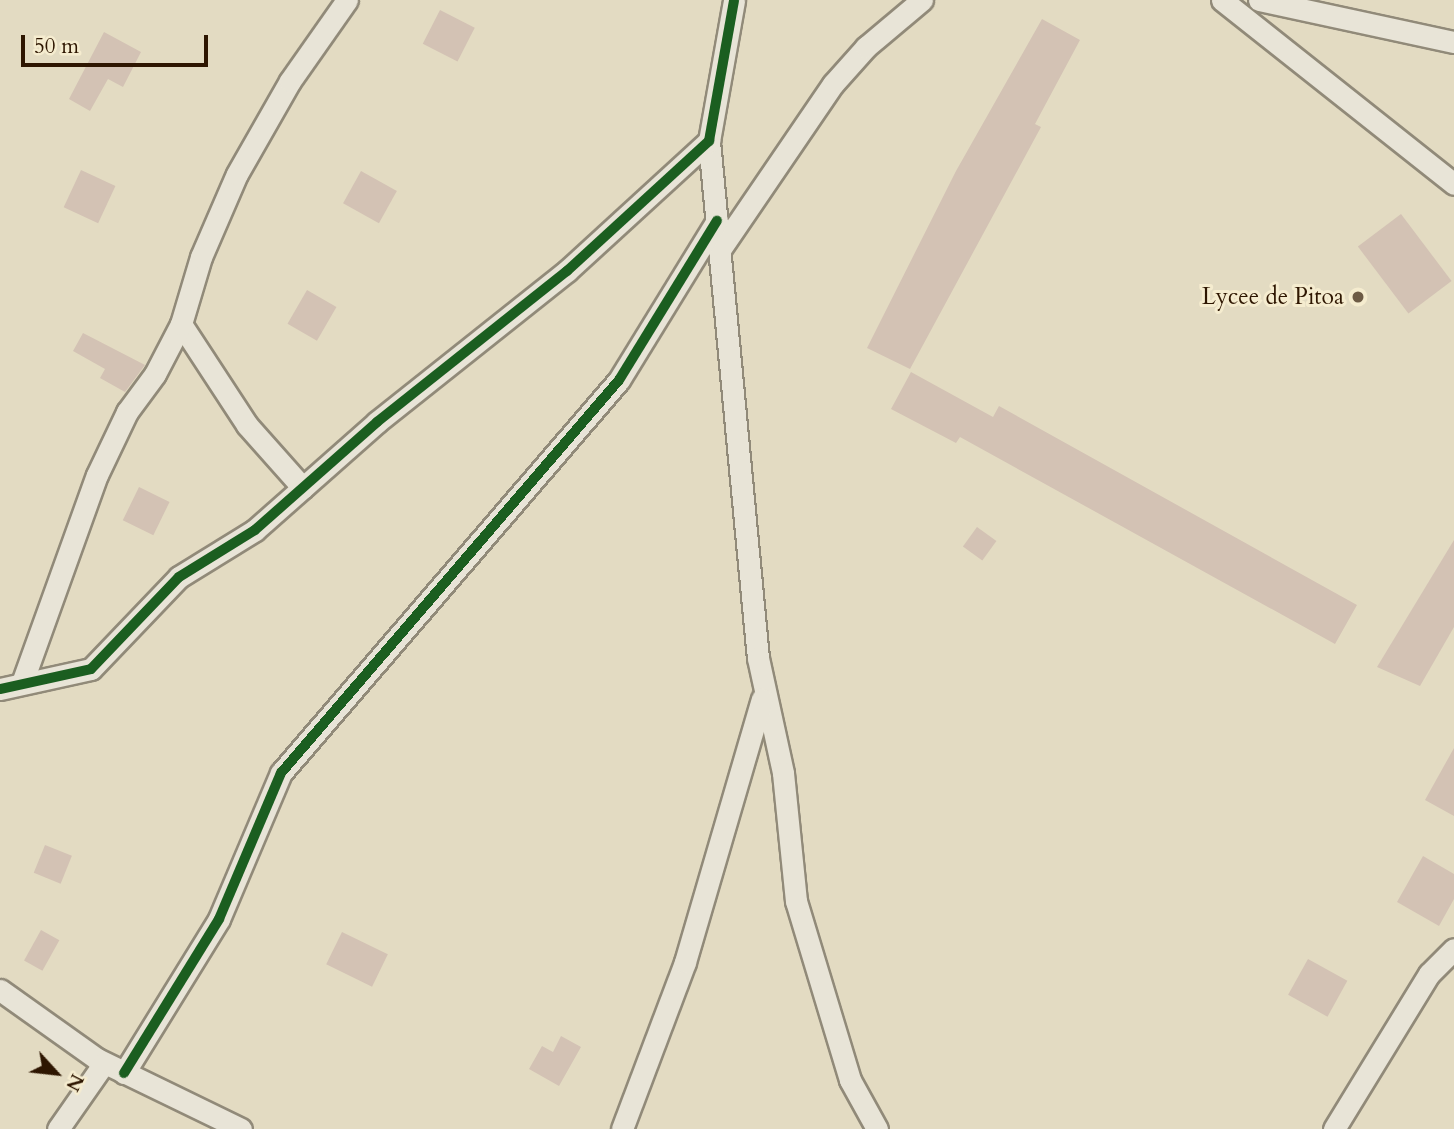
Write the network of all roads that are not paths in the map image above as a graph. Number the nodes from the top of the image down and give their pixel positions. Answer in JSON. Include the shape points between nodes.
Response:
{"nodes":[{"id":1,"x":347,"y":0,"type":"edge"},
{"id":2,"x":734,"y":0,"type":"edge"},
{"id":3,"x":922,"y":0,"type":"edge"},
{"id":4,"x":1222,"y":0,"type":"edge"},
{"id":5,"x":1259,"y":0,"type":"edge"},
{"id":6,"x":1454,"y":41,"type":"edge"},
{"id":7,"x":709,"y":141,"type":"junction"},
{"id":8,"x":1454,"y":184,"type":"edge"},
{"id":9,"x":717,"y":221,"type":"junction"},
{"id":10,"x":719,"y":251,"type":"junction"},
{"id":11,"x":181,"y":324,"type":"junction"},
{"id":12,"x":303,"y":488,"type":"junction"},
{"id":13,"x":22,"y":683,"type":"junction"},
{"id":14,"x":0,"y":689,"type":"edge"},
{"id":15,"x":763,"y":696,"type":"junction"},
{"id":16,"x":1454,"y":949,"type":"edge"},
{"id":17,"x":0,"y":990,"type":"edge"},
{"id":18,"x":104,"y":1063,"type":"junction"},
{"id":19,"x":124,"y":1073,"type":"junction"},
{"id":20,"x":58,"y":1129,"type":"edge"},
{"id":21,"x":241,"y":1129,"type":"edge"},
{"id":22,"x":622,"y":1129,"type":"edge"},
{"id":23,"x":877,"y":1129,"type":"edge"},
{"id":24,"x":1334,"y":1129,"type":"edge"}],
"edges":[{"from":1,"to":11,"type":"street","via":[[290,81],[237,174],[201,257]]},
{"from":2,"to":7,"type":"street"},
{"from":3,"to":10,"type":"street","via":[[866,47],[834,84]]},
{"from":4,"to":8,"type":"street"},
{"from":5,"to":6,"type":"street"},
{"from":7,"to":9,"type":"street"},
{"from":7,"to":12,"type":"street","via":[[567,271],[540,287]]},
{"from":9,"to":10,"type":"street"},
{"from":9,"to":19,"type":"street","via":[[619,380],[281,773],[219,919]]},
{"from":10,"to":15,"type":"street"},
{"from":11,"to":12,"type":"street","via":[[247,425]]},
{"from":11,"to":13,"type":"street","via":[[155,374],[127,412],[97,475]]},
{"from":12,"to":13,"type":"street","via":[[255,530],[179,577],[91,669]]},
{"from":13,"to":14,"type":"street"},
{"from":15,"to":22,"type":"street","via":[[685,962]]},
{"from":15,"to":23,"type":"street","via":[[783,773],[796,901],[850,1080]]},
{"from":16,"to":24,"type":"street","via":[[1429,974]]},
{"from":17,"to":18,"type":"street","via":[[51,1031]]},
{"from":18,"to":19,"type":"street"},
{"from":18,"to":20,"type":"street"},
{"from":19,"to":21,"type":"street"}]}
